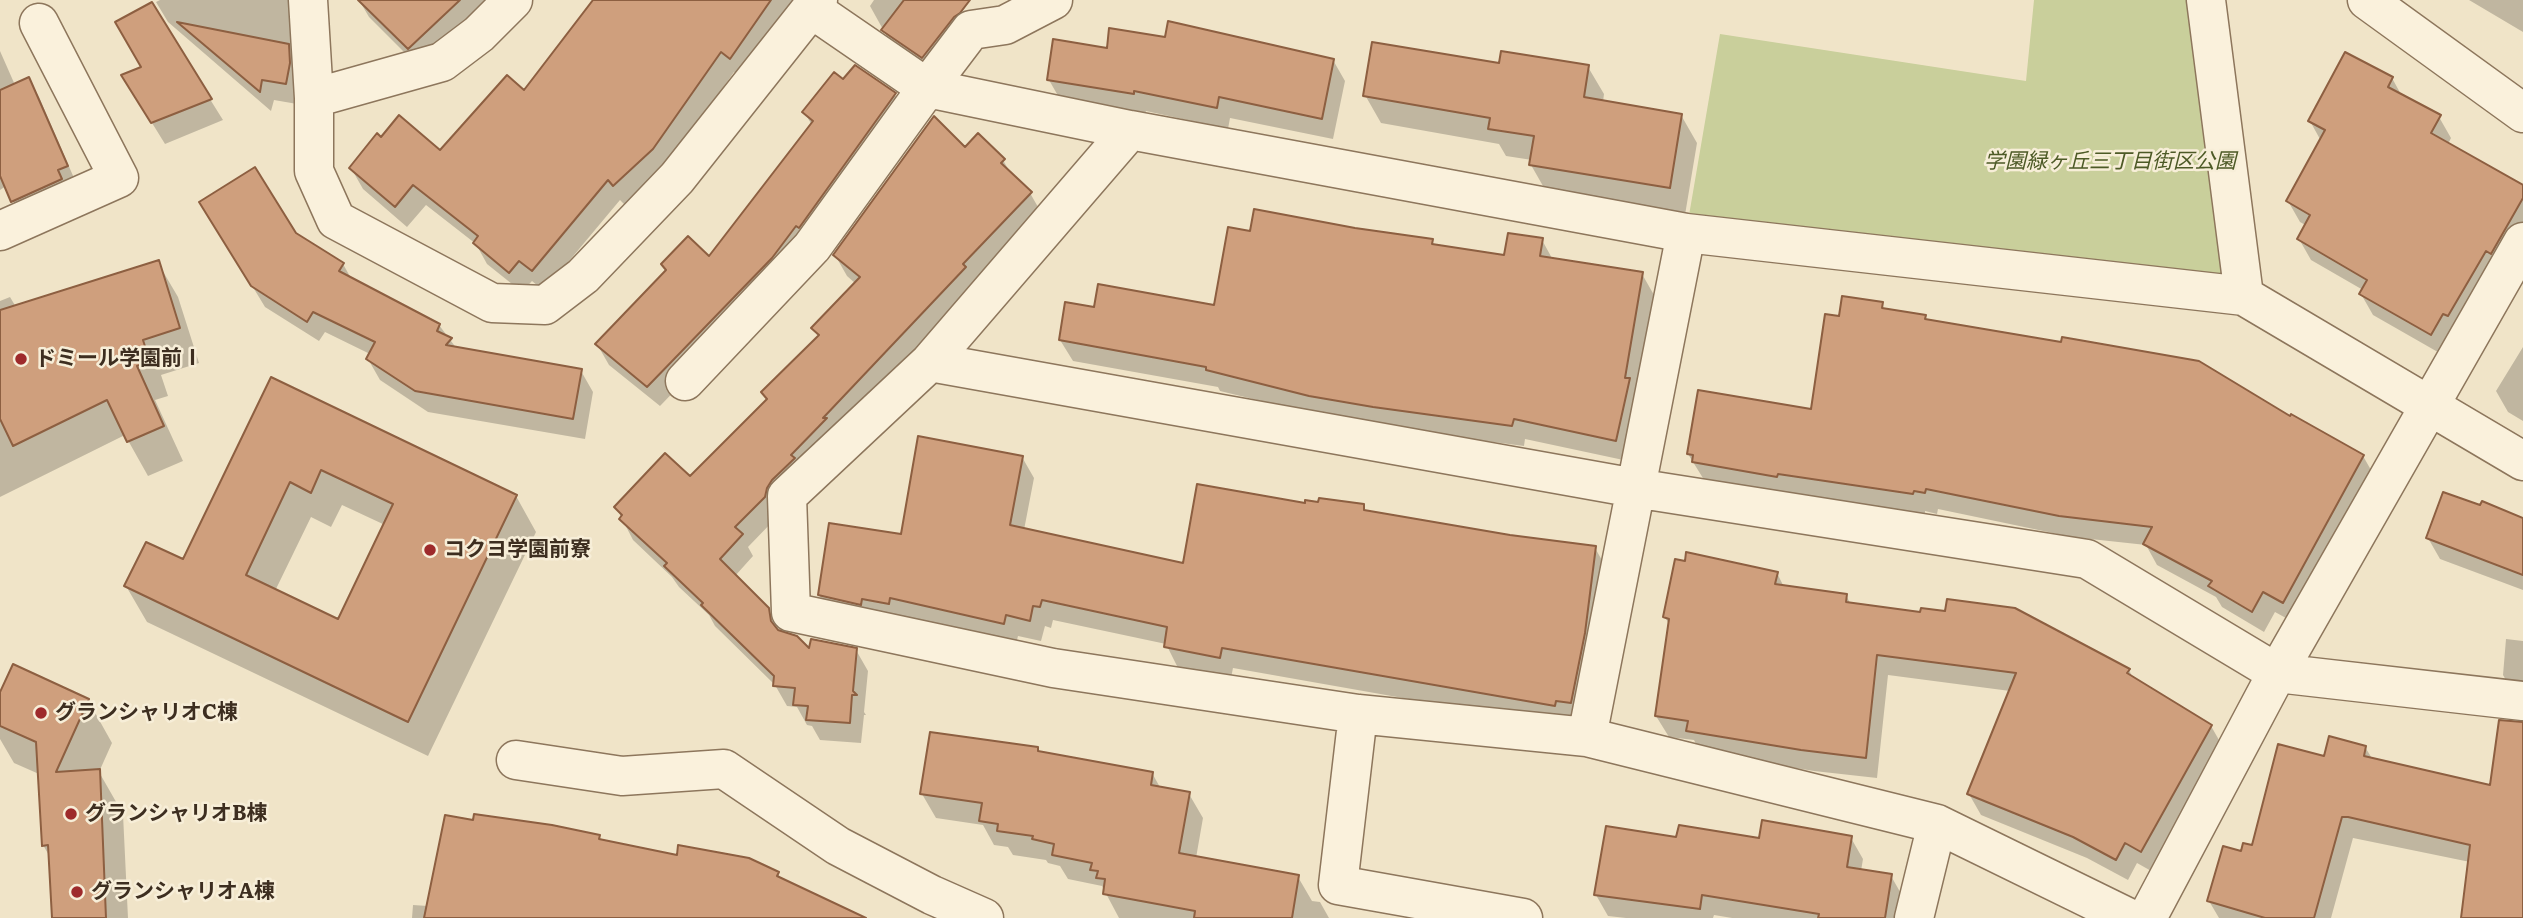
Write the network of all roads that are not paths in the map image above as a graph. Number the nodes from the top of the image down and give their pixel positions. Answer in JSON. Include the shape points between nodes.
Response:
{"nodes":[{"id":1,"x":308,"y":0,"type":"edge"},
{"id":2,"x":513,"y":0,"type":"edge"},
{"id":3,"x":1053,"y":0,"type":"edge"},
{"id":4,"x":2206,"y":0,"type":"edge"},
{"id":5,"x":2367,"y":0,"type":"edge"},
{"id":6,"x":815,"y":5,"type":"edge"},
{"id":7,"x":39,"y":23,"type":"dead end"},
{"id":8,"x":927,"y":88,"type":"junction"},
{"id":9,"x":314,"y":98,"type":"junction"},
{"id":10,"x":2523,"y":113,"type":"edge"},
{"id":11,"x":1130,"y":130,"type":"junction"},
{"id":12,"x":0,"y":231,"type":"edge"},
{"id":13,"x":1686,"y":233,"type":"junction"},
{"id":14,"x":2523,"y":242,"type":"edge"},
{"id":15,"x":2245,"y":296,"type":"junction"},
{"id":16,"x":930,"y":362,"type":"junction"},
{"id":17,"x":684,"y":380,"type":"dead end"},
{"id":18,"x":2430,"y":407,"type":"junction"},
{"id":19,"x":2523,"y":461,"type":"edge"},
{"id":20,"x":1635,"y":488,"type":"junction"},
{"id":21,"x":2277,"y":673,"type":"junction"},
{"id":22,"x":2523,"y":701,"type":"edge"},
{"id":23,"x":1358,"y":714,"type":"junction"},
{"id":24,"x":1587,"y":737,"type":"junction"},
{"id":25,"x":516,"y":760,"type":"dead end"},
{"id":26,"x":1937,"y":824,"type":"junction"},
{"id":27,"x":984,"y":918,"type":"edge"},
{"id":28,"x":1523,"y":918,"type":"edge"},
{"id":29,"x":1914,"y":918,"type":"edge"},
{"id":30,"x":2129,"y":918,"type":"edge"},
{"id":31,"x":2147,"y":918,"type":"edge"}],
"edges":[{"from":1,"to":9,"type":"street"},
{"from":2,"to":9,"type":"street","via":[[442,62]]},
{"from":3,"to":8,"type":"street","via":[[1005,25],[971,30]]},
{"from":4,"to":15,"type":"street"},
{"from":5,"to":10,"type":"street"},
{"from":6,"to":8,"type":"street"},
{"from":6,"to":9,"type":"street","via":[[677,178],[583,276],[545,305],[492,303],[336,219],[314,171]]},
{"from":7,"to":12,"type":"street","via":[[118,178]]},
{"from":8,"to":11,"type":"street"},
{"from":8,"to":17,"type":"street","via":[[811,247]]},
{"from":11,"to":13,"type":"street"},
{"from":11,"to":16,"type":"street"},
{"from":13,"to":15,"type":"street"},
{"from":13,"to":20,"type":"street"},
{"from":14,"to":18,"type":"street"},
{"from":15,"to":18,"type":"street"},
{"from":16,"to":20,"type":"street"},
{"from":16,"to":23,"type":"street","via":[[787,496],[791,612],[1053,668]]},
{"from":18,"to":19,"type":"street"},
{"from":18,"to":21,"type":"street"},
{"from":20,"to":21,"type":"street","via":[[2087,559]]},
{"from":20,"to":24,"type":"street"},
{"from":21,"to":22,"type":"street"},
{"from":21,"to":31,"type":"street"},
{"from":23,"to":24,"type":"street"},
{"from":23,"to":28,"type":"street","via":[[1338,885]]},
{"from":24,"to":26,"type":"street"},
{"from":25,"to":27,"type":"street","via":[[622,776],[724,769],[838,846]]},
{"from":26,"to":29,"type":"street"},
{"from":26,"to":30,"type":"street"}]}
